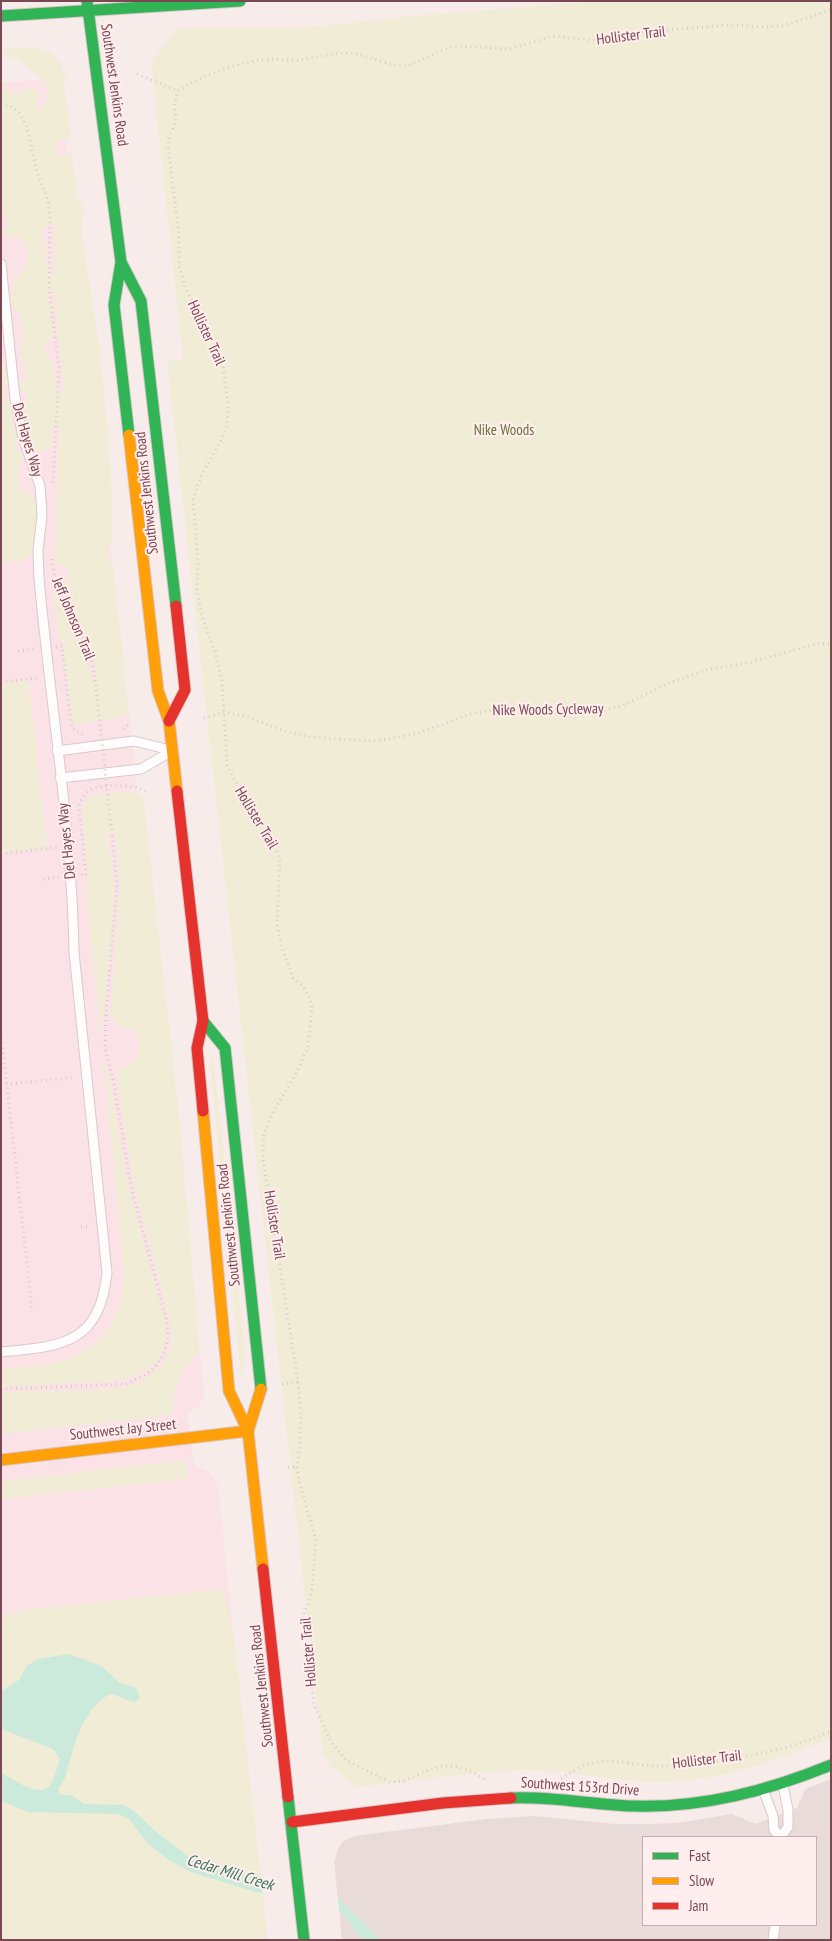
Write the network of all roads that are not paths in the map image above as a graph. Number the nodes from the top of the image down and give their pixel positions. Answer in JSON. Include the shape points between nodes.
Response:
{"nodes":[{"id":1,"x":240,"y":1,"type":"edge"},
{"id":2,"x":88,"y":6,"type":"edge"},
{"id":3,"x":1,"y":16,"type":"edge"},
{"id":4,"x":121,"y":262,"type":"junction"},
{"id":5,"x":1,"y":264,"type":"edge"},
{"id":6,"x":169,"y":721,"type":"junction"},
{"id":7,"x":172,"y":750,"type":"junction"},
{"id":8,"x":57,"y":751,"type":"junction"},
{"id":9,"x":60,"y":778,"type":"junction"},
{"id":10,"x":203,"y":1021,"type":"junction"},
{"id":11,"x":1,"y":1352,"type":"edge"},
{"id":12,"x":248,"y":1431,"type":"junction"},
{"id":13,"x":1,"y":1460,"type":"edge"},
{"id":14,"x":831,"y":1765,"type":"edge"},
{"id":15,"x":782,"y":1784,"type":"junction"},
{"id":16,"x":763,"y":1790,"type":"junction"},
{"id":17,"x":292,"y":1822,"type":"junction"},
{"id":18,"x":780,"y":1836,"type":"edge"},
{"id":19,"x":782,"y":1836,"type":"edge"},
{"id":20,"x":775,"y":1926,"type":"edge"},
{"id":21,"x":305,"y":1939,"type":"edge"},
{"id":22,"x":774,"y":1940,"type":"edge"}],
"edges":[{"from":1,"to":2,"type":"main road"},
{"from":2,"to":3,"type":"main road"},
{"from":2,"to":4,"type":"main road","name":"Southwest Jenkins Road"},
{"from":4,"to":6,"type":"main road","name":"Southwest Jenkins Road","via":[[114,305],[158,691]]},
{"from":4,"to":6,"type":"main road","name":"Southwest Jenkins Road","via":[[141,301],[184,680],[184,690]]},
{"from":5,"to":8,"type":"lane","name":"Del Hayes Way","via":[[14,398],[24,441],[40,486],[42,515],[38,550]]},
{"from":6,"to":7,"type":"main road","name":"Southwest Jenkins Road"},
{"from":7,"to":8,"type":"lane","via":[[134,742]]},
{"from":7,"to":9,"type":"lane","via":[[141,769]]},
{"from":7,"to":10,"type":"main road","name":"Southwest Jenkins Road"},
{"from":8,"to":9,"type":"lane","name":"Del Hayes Way"},
{"from":9,"to":11,"type":"lane","name":"Del Hayes Way","via":[[73,904],[74,952],[107,1273],[103,1296],[94,1318],[74,1338],[46,1347]]},
{"from":10,"to":12,"type":"main road","name":"Southwest Jenkins Road","via":[[197,1048],[229,1391]]},
{"from":10,"to":12,"type":"main road","name":"Southwest Jenkins Road","via":[[224,1048],[227,1068],[262,1387]]},
{"from":12,"to":13,"type":"main road","name":"Southwest Jay Street"},
{"from":12,"to":17,"type":"main road","name":"Southwest Jenkins Road"},
{"from":14,"to":15,"type":"main road","name":"Southwest 153rd Drive"},
{"from":15,"to":16,"type":"main road","name":"Southwest 153rd Drive"},
{"from":15,"to":19,"type":"lane","via":[[788,1827]]},
{"from":16,"to":17,"type":"main road","name":"Southwest 153rd Drive","via":[[722,1801],[684,1806],[501,1798]]},
{"from":16,"to":18,"type":"lane","via":[[773,1816],[774,1830]]},
{"from":17,"to":21,"type":"main road","name":"Southwest Jenkins Road"},
{"from":20,"to":22,"type":"lane"}]}
